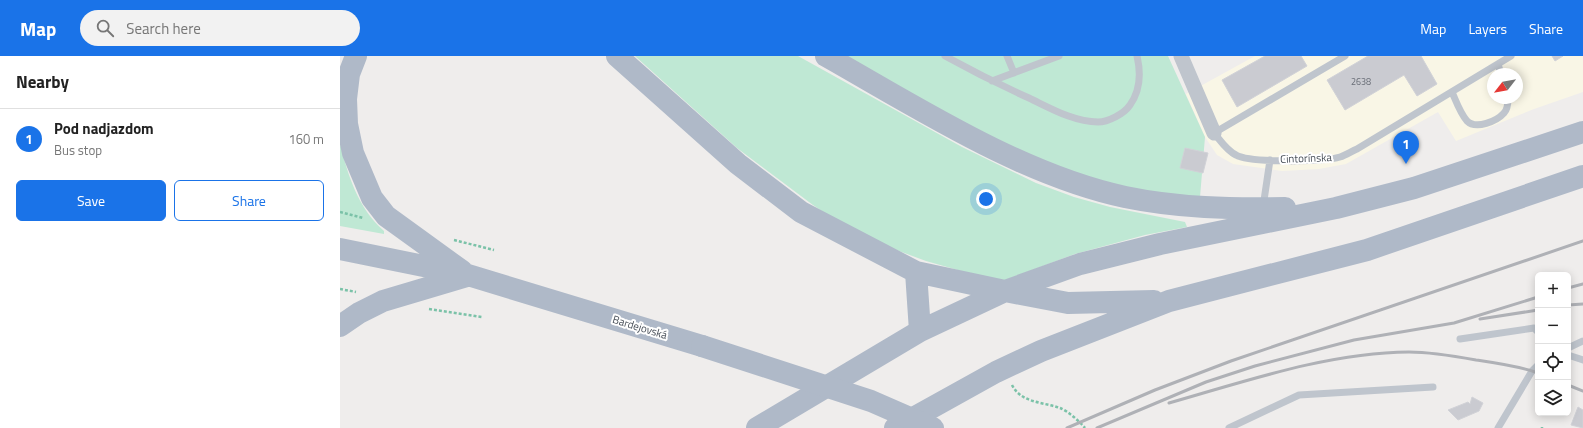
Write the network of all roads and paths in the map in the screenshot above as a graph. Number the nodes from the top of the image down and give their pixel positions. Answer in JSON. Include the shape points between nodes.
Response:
{"nodes":[{"id":1,"x":356,"y":56,"type":"edge"},
{"id":2,"x":617,"y":56,"type":"edge"},
{"id":3,"x":826,"y":56,"type":"edge"},
{"id":4,"x":944,"y":56,"type":"edge"},
{"id":5,"x":1007,"y":56,"type":"edge"},
{"id":6,"x":1059,"y":56,"type":"edge"},
{"id":7,"x":1137,"y":56,"type":"edge"},
{"id":8,"x":1181,"y":56,"type":"edge"},
{"id":9,"x":1345,"y":56,"type":"edge"},
{"id":10,"x":1511,"y":56,"type":"edge"},
{"id":11,"x":1498,"y":64,"type":"junction"},
{"id":12,"x":1499,"y":68,"type":"edge"},
{"id":13,"x":1014,"y":73,"type":"junction"},
{"id":14,"x":992,"y":81,"type":"junction"},
{"id":15,"x":1452,"y":92,"type":"junction"},
{"id":16,"x":1508,"y":104,"type":"edge"},
{"id":17,"x":1583,"y":132,"type":"edge"},
{"id":18,"x":1214,"y":133,"type":"junction"},
{"id":19,"x":1270,"y":160,"type":"junction"},
{"id":20,"x":1583,"y":176,"type":"edge"},
{"id":21,"x":1262,"y":208,"type":"junction"},
{"id":22,"x":1336,"y":208,"type":"junction"},
{"id":23,"x":340,"y":249,"type":"edge"},
{"id":24,"x":916,"y":272,"type":"junction"},
{"id":25,"x":468,"y":276,"type":"junction"},
{"id":26,"x":1005,"y":292,"type":"junction"},
{"id":27,"x":1169,"y":301,"type":"junction"},
{"id":28,"x":340,"y":326,"type":"edge"},
{"id":29,"x":1535,"y":329,"type":"edge"},
{"id":30,"x":920,"y":331,"type":"junction"},
{"id":31,"x":1460,"y":339,"type":"dead end"},
{"id":32,"x":1583,"y":341,"type":"edge"},
{"id":33,"x":1571,"y":347,"type":"edge"},
{"id":34,"x":1571,"y":356,"type":"edge"},
{"id":35,"x":1583,"y":360,"type":"edge"},
{"id":36,"x":1005,"y":368,"type":"junction"},
{"id":37,"x":1535,"y":368,"type":"edge"},
{"id":38,"x":1433,"y":387,"type":"dead end"},
{"id":39,"x":757,"y":428,"type":"edge"},
{"id":40,"x":895,"y":428,"type":"edge"},
{"id":41,"x":933,"y":428,"type":"edge"},
{"id":42,"x":1084,"y":428,"type":"edge"},
{"id":43,"x":1230,"y":428,"type":"edge"},
{"id":44,"x":1498,"y":428,"type":"edge"}],
"edges":[{"from":1,"to":25,"type":"main road","via":[[349,74],[347,124],[353,153],[372,198],[386,216]]},
{"from":2,"to":24,"type":"main road","via":[[738,164],[801,212]]},
{"from":3,"to":21,"type":"main road","via":[[936,118],[1014,158],[1082,185],[1125,197],[1177,205],[1228,209]]},
{"from":4,"to":14,"type":"lane"},
{"from":5,"to":13,"type":"lane"},
{"from":6,"to":13,"type":"lane"},
{"from":7,"to":14,"type":"lane","via":[[1139,82],[1135,98],[1127,110],[1099,122],[1058,112]]},
{"from":8,"to":18,"type":"street","name":"Cintorínska"},
{"from":9,"to":18,"type":"lane"},
{"from":10,"to":11,"type":"lane","name":"Cintorínska"},
{"from":11,"to":12,"type":"lane"},
{"from":11,"to":15,"type":"lane","name":"Cintorínska"},
{"from":13,"to":14,"type":"lane"},
{"from":15,"to":16,"type":"lane","via":[[1467,121],[1474,125],[1500,117]]},
{"from":15,"to":19,"type":"lane","name":"Cintorínska","via":[[1340,157]]},
{"from":17,"to":22,"type":"main road","via":[[1414,188]]},
{"from":18,"to":19,"type":"lane","name":"Cintorínska","via":[[1228,150],[1237,156]]},
{"from":19,"to":21,"type":"lane"},
{"from":20,"to":27,"type":"main road","via":[[1367,250]]},
{"from":21,"to":22,"type":"main road"},
{"from":22,"to":26,"type":"main road","via":[[1160,244],[1080,264]]},
{"from":23,"to":25,"type":"main road","name":"Bardejovská"},
{"from":24,"to":26,"type":"main road"},
{"from":24,"to":30,"type":"main road"},
{"from":25,"to":28,"type":"main road","via":[[383,301],[358,313]]},
{"from":25,"to":41,"type":"main road","name":"Bardejovská","bridge":true,"via":[[702,346],[871,401]]},
{"from":26,"to":27,"type":"main road","via":[[1068,303]]},
{"from":26,"to":30,"type":"main road"},
{"from":27,"to":36,"type":"main road","via":[[1041,351]]},
{"from":29,"to":31,"type":"lane"},
{"from":30,"to":39,"type":"main road"},
{"from":32,"to":33,"type":"lane"},
{"from":34,"to":35,"type":"lane"},
{"from":36,"to":40,"type":"main road"},
{"from":36,"to":42,"type":"path","via":[[1015,391],[1035,403],[1060,408],[1080,422]]},
{"from":37,"to":44,"type":"lane"},
{"from":38,"to":43,"type":"lane","via":[[1299,395]]}]}
